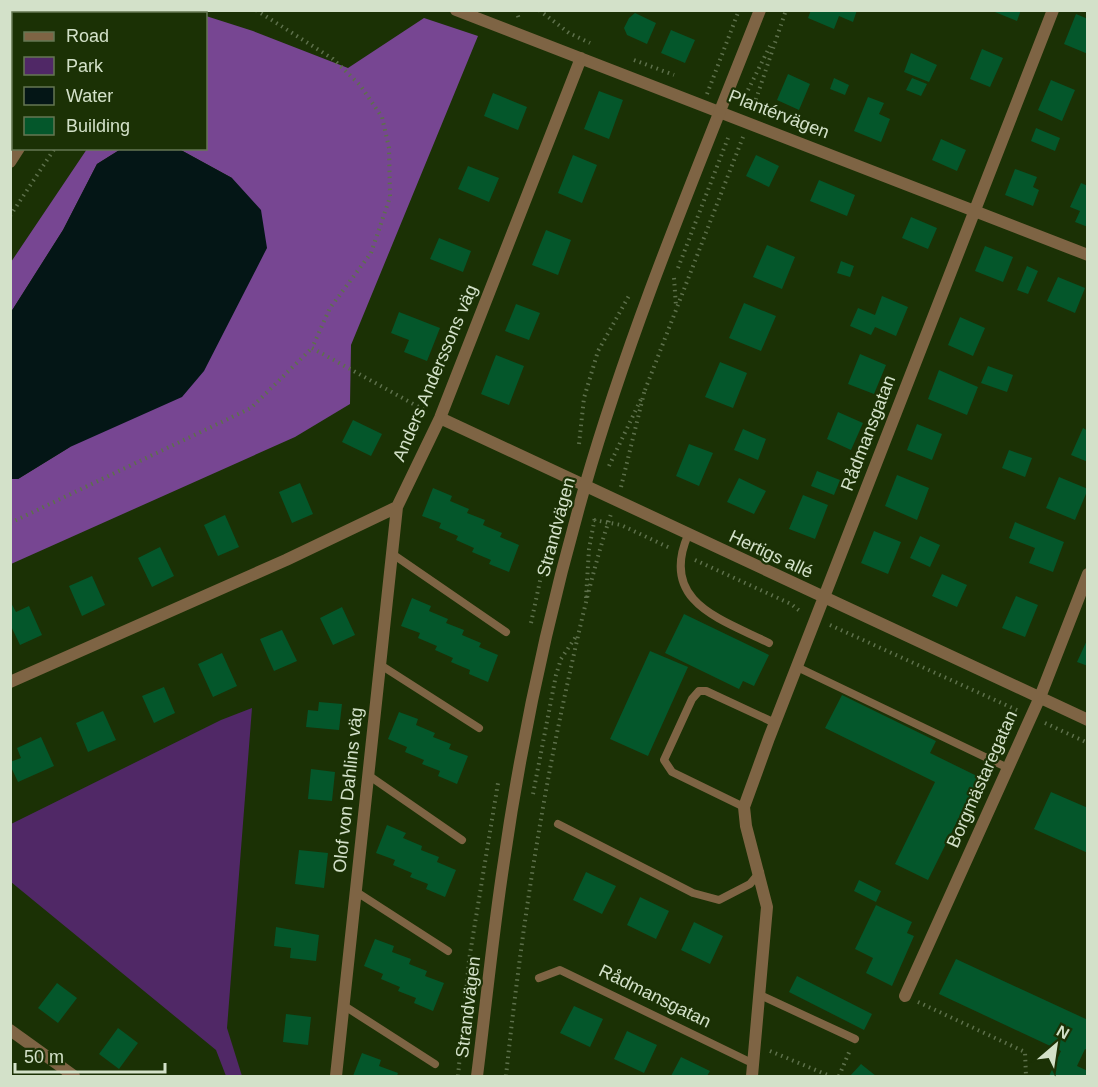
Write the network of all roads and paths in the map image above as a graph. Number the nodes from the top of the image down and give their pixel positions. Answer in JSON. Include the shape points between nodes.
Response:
{"nodes":[{"id":1,"x":256,"y":10,"type":"edge"},
{"id":2,"x":456,"y":10,"type":"edge"},
{"id":3,"x":539,"y":10,"type":"edge"},
{"id":4,"x":760,"y":10,"type":"edge"},
{"id":5,"x":786,"y":10,"type":"edge"},
{"id":6,"x":1053,"y":10,"type":"edge"},
{"id":7,"x":775,"y":37,"type":"junction"},
{"id":8,"x":597,"y":46,"type":"dead end"},
{"id":9,"x":580,"y":58,"type":"junction"},
{"id":10,"x":631,"y":59,"type":"dead end"},
{"id":11,"x":679,"y":77,"type":"dead end"},
{"id":12,"x":699,"y":85,"type":"dead end"},
{"id":13,"x":708,"y":89,"type":"dead end"},
{"id":14,"x":720,"y":111,"type":"junction"},
{"id":15,"x":736,"y":117,"type":"junction"},
{"id":16,"x":749,"y":122,"type":"junction"},
{"id":17,"x":54,"y":150,"type":"edge"},
{"id":18,"x":975,"y":210,"type":"junction"},
{"id":19,"x":10,"y":216,"type":"edge"},
{"id":20,"x":1088,"y":255,"type":"edge"},
{"id":21,"x":676,"y":307,"type":"junction"},
{"id":22,"x":312,"y":348,"type":"junction"},
{"id":23,"x":645,"y":389,"type":"dead end"},
{"id":24,"x":440,"y":418,"type":"junction"},
{"id":25,"x":585,"y":486,"type":"junction"},
{"id":26,"x":397,"y":507,"type":"junction"},
{"id":27,"x":594,"y":520,"type":"dead end"},
{"id":28,"x":10,"y":523,"type":"edge"},
{"id":29,"x":688,"y":535,"type":"junction"},
{"id":30,"x":391,"y":553,"type":"junction"},
{"id":31,"x":681,"y":554,"type":"junction"},
{"id":32,"x":1088,"y":574,"type":"edge"},
{"id":33,"x":823,"y":599,"type":"junction"},
{"id":34,"x":586,"y":602,"type":"dead end"},
{"id":35,"x":815,"y":619,"type":"junction"},
{"id":36,"x":506,"y":632,"type":"dead end"},
{"id":37,"x":579,"y":633,"type":"junction"},
{"id":38,"x":769,"y":643,"type":"dead end"},
{"id":39,"x":379,"y":664,"type":"junction"},
{"id":40,"x":797,"y":667,"type":"junction"},
{"id":41,"x":10,"y":681,"type":"edge"},
{"id":42,"x":1040,"y":697,"type":"junction"},
{"id":43,"x":1029,"y":718,"type":"junction"},
{"id":44,"x":1088,"y":720,"type":"edge"},
{"id":45,"x":775,"y":723,"type":"junction"},
{"id":46,"x":479,"y":728,"type":"dead end"},
{"id":47,"x":1088,"y":743,"type":"edge"},
{"id":48,"x":1006,"y":767,"type":"junction"},
{"id":49,"x":368,"y":776,"type":"junction"},
{"id":50,"x":532,"y":797,"type":"dead end"},
{"id":51,"x":744,"y":807,"type":"junction"},
{"id":52,"x":558,"y":824,"type":"dead end"},
{"id":53,"x":462,"y":840,"type":"dead end"},
{"id":54,"x":760,"y":872,"type":"junction"},
{"id":55,"x":355,"y":891,"type":"junction"},
{"id":56,"x":448,"y":951,"type":"dead end"},
{"id":57,"x":539,"y":978,"type":"dead end"},
{"id":58,"x":760,"y":996,"type":"junction"},
{"id":59,"x":905,"y":996,"type":"joint"},
{"id":60,"x":343,"y":1005,"type":"junction"},
{"id":61,"x":10,"y":1030,"type":"edge"},
{"id":62,"x":855,"y":1039,"type":"joint"},
{"id":63,"x":755,"y":1045,"type":"junction"},
{"id":64,"x":435,"y":1064,"type":"dead end"},
{"id":65,"x":753,"y":1070,"type":"edge"},
{"id":66,"x":74,"y":1077,"type":"edge"},
{"id":67,"x":336,"y":1077,"type":"edge"},
{"id":68,"x":477,"y":1077,"type":"edge"},
{"id":69,"x":506,"y":1077,"type":"edge"},
{"id":70,"x":830,"y":1077,"type":"edge"},
{"id":71,"x":839,"y":1077,"type":"edge"},
{"id":72,"x":1026,"y":1077,"type":"edge"}],
"edges":[{"from":1,"to":22,"type":"path","via":[[333,59],[360,85],[382,117],[389,148],[390,197],[371,253],[330,308]]},
{"from":2,"to":9,"type":"street","name":"Plantérvägen"},
{"from":3,"to":8,"type":"path","via":[[569,33]]},
{"from":4,"to":14,"type":"street","name":"Strandvägen"},
{"from":5,"to":7,"type":"path"},
{"from":6,"to":18,"type":"street","name":"Rådmansgatan"},
{"from":7,"to":15,"type":"path"},
{"from":7,"to":16,"type":"path"},
{"from":9,"to":14,"type":"street","name":"Plantérvägen"},
{"from":9,"to":24,"type":"street","name":"Anders Anderssons väg"},
{"from":10,"to":11,"type":"path"},
{"from":12,"to":13,"type":"path"},
{"from":14,"to":15,"type":"street","name":"Plantérvägen"},
{"from":14,"to":25,"type":"street","name":"Strandvägen","via":[[639,318]]},
{"from":15,"to":16,"type":"street","name":"Plantérvägen"},
{"from":15,"to":21,"type":"path","via":[[673,280]]},
{"from":16,"to":18,"type":"street","name":"Plantérvägen"},
{"from":16,"to":21,"type":"path"},
{"from":17,"to":19,"type":"path"},
{"from":18,"to":20,"type":"street","name":"Plantérvägen"},
{"from":18,"to":33,"type":"street","name":"Rådmansgatan"},
{"from":21,"to":23,"type":"path"},
{"from":22,"to":24,"type":"path"},
{"from":22,"to":28,"type":"path","via":[[251,408]]},
{"from":24,"to":25,"type":"street","name":"Hertigs allé"},
{"from":24,"to":26,"type":"street","name":"Anders Anderssons väg"},
{"from":25,"to":29,"type":"street","name":"Hertigs allé"},
{"from":25,"to":68,"type":"street","name":"Strandvägen","via":[[521,759]]},
{"from":26,"to":30,"type":"street","name":"Olof von Dahlins väg"},
{"from":26,"to":41,"type":"street"},
{"from":27,"to":31,"type":"path","via":[[621,525]]},
{"from":29,"to":31,"type":"lane"},
{"from":29,"to":33,"type":"street","name":"Hertigs allé"},
{"from":30,"to":36,"type":"lane"},
{"from":30,"to":39,"type":"street","name":"Olof von Dahlins väg"},
{"from":31,"to":35,"type":"path","via":[[791,604]]},
{"from":31,"to":38,"type":"lane","via":[[686,591],[694,602]]},
{"from":32,"to":42,"type":"street","name":"Borgmästaregatan"},
{"from":33,"to":35,"type":"street","name":"Rådmansgatan"},
{"from":33,"to":42,"type":"street","name":"Hertigs allé"},
{"from":34,"to":37,"type":"path"},
{"from":35,"to":40,"type":"street","name":"Rådmansgatan"},
{"from":35,"to":43,"type":"path","via":[[1017,709]]},
{"from":37,"to":50,"type":"path","via":[[561,659],[556,675]]},
{"from":37,"to":69,"type":"path","via":[[537,836]]},
{"from":39,"to":46,"type":"lane"},
{"from":39,"to":49,"type":"street","name":"Olof von Dahlins väg"},
{"from":40,"to":45,"type":"street","name":"Rådmansgatan"},
{"from":40,"to":48,"type":"lane"},
{"from":42,"to":43,"type":"street","name":"Borgmästaregatan"},
{"from":42,"to":44,"type":"street","name":"Hertigs allé"},
{"from":43,"to":47,"type":"path"},
{"from":43,"to":48,"type":"street","name":"Borgmästaregatan"},
{"from":45,"to":51,"type":"street","name":"Rådmansgatan"},
{"from":45,"to":51,"type":"lane","via":[[706,691],[699,692],[692,699],[664,760],[672,772]]},
{"from":48,"to":59,"type":"street","name":"Borgmästaregatan"},
{"from":49,"to":53,"type":"lane"},
{"from":49,"to":55,"type":"street","name":"Olof von Dahlins väg"},
{"from":51,"to":54,"type":"street","name":"Rådmansgatan"},
{"from":52,"to":54,"type":"lane","via":[[693,893],[719,900],[750,884]]},
{"from":54,"to":58,"type":"street","name":"Rådmansgatan","via":[[767,907]]},
{"from":55,"to":56,"type":"lane"},
{"from":55,"to":60,"type":"street","name":"Olof von Dahlins väg"},
{"from":57,"to":65,"type":"lane","name":"Rådmansgatan","via":[[560,970]]},
{"from":58,"to":62,"type":"lane"},
{"from":58,"to":63,"type":"street","name":"Rådmansgatan"},
{"from":59,"to":72,"type":"path","via":[[1025,1052]]},
{"from":60,"to":64,"type":"lane"},
{"from":60,"to":67,"type":"street","name":"Olof von Dahlins väg"},
{"from":61,"to":66,"type":"street"},
{"from":62,"to":71,"type":"path"},
{"from":63,"to":65,"type":"street","name":"Rådmansgatan"},
{"from":63,"to":70,"type":"path"}]}
